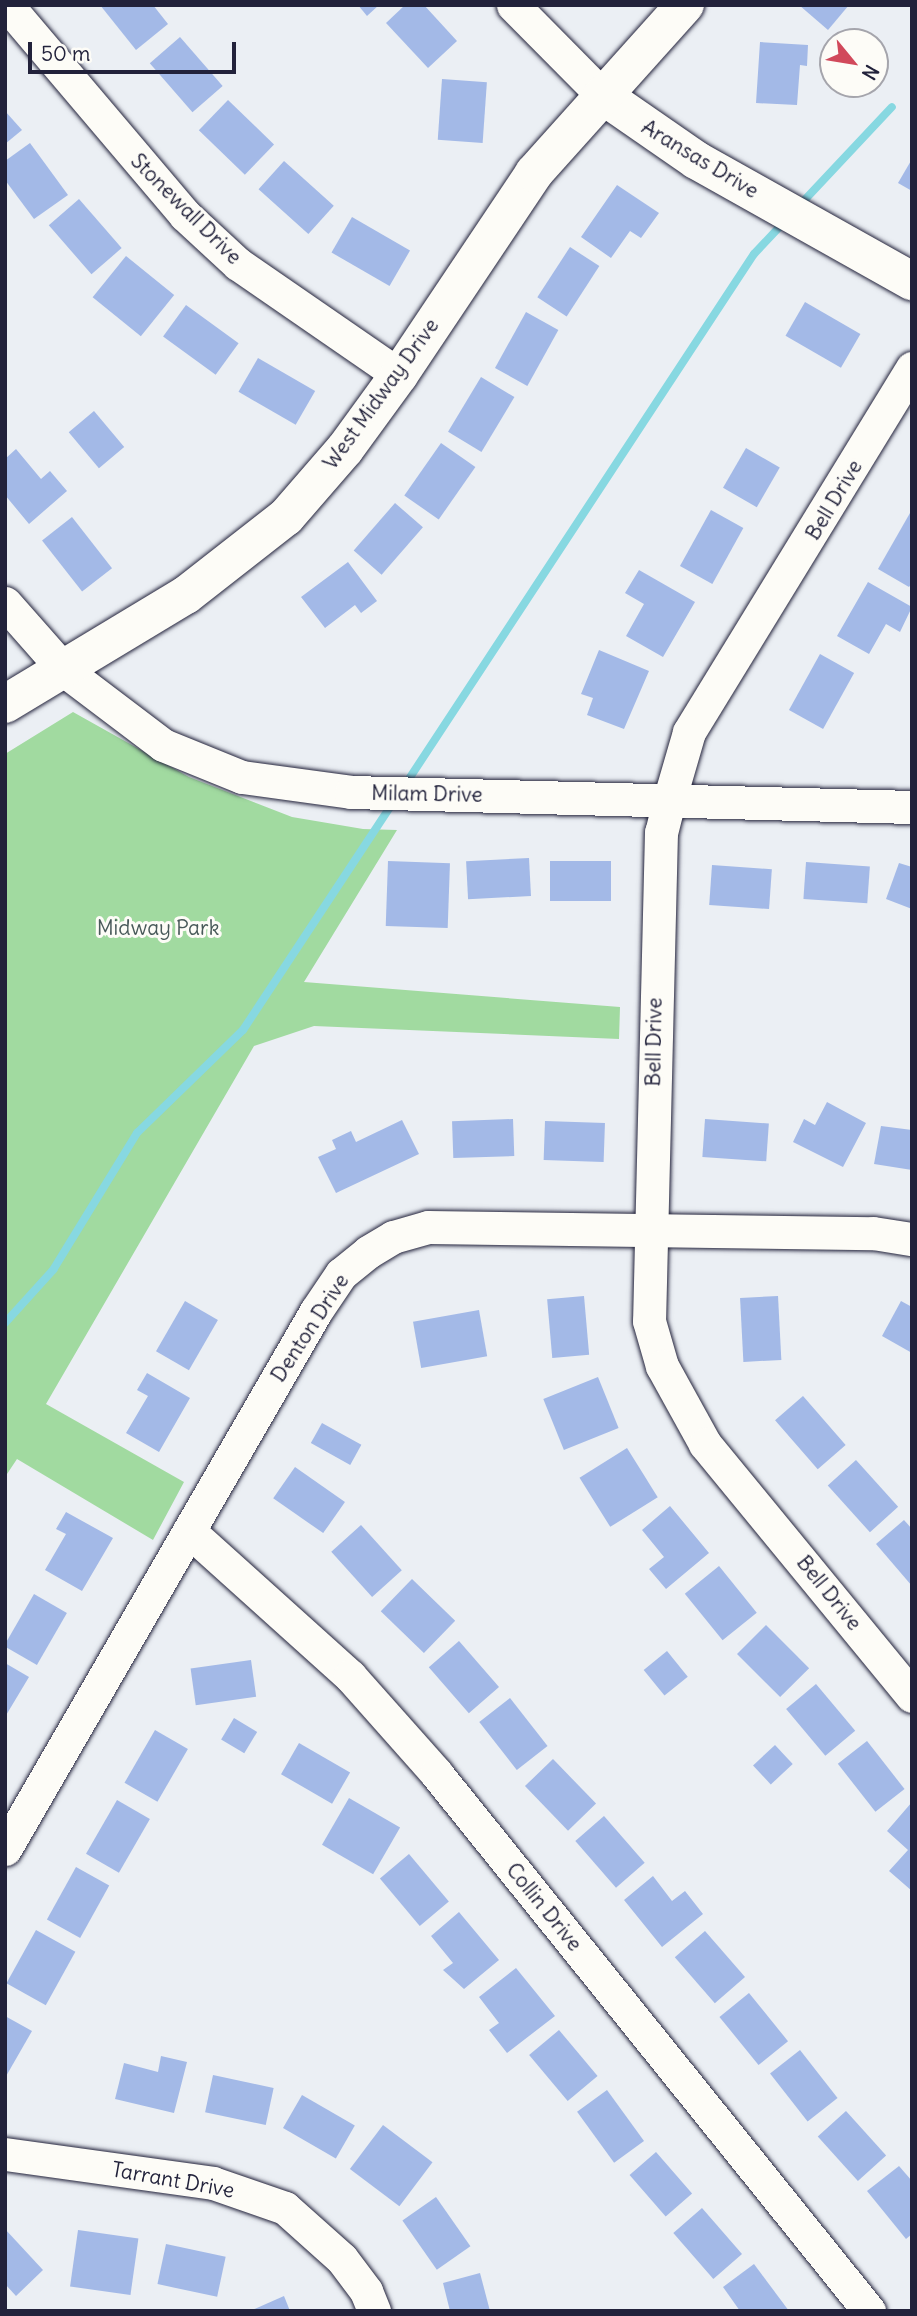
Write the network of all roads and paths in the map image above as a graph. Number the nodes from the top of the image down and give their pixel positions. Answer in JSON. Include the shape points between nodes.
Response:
{"nodes":[{"id":1,"x":7,"y":5,"type":"edge"},
{"id":2,"x":513,"y":5,"type":"edge"},
{"id":3,"x":685,"y":5,"type":"edge"},
{"id":4,"x":602,"y":95,"type":"junction"},
{"id":5,"x":912,"y":281,"type":"edge"},
{"id":6,"x":912,"y":368,"type":"edge"},
{"id":7,"x":399,"y":375,"type":"junction"},
{"id":8,"x":5,"y":603,"type":"edge"},
{"id":9,"x":64,"y":670,"type":"junction"},
{"id":10,"x":5,"y":705,"type":"edge"},
{"id":11,"x":669,"y":801,"type":"junction"},
{"id":12,"x":912,"y":807,"type":"edge"},
{"id":13,"x":651,"y":1229,"type":"junction"},
{"id":14,"x":912,"y":1239,"type":"edge"},
{"id":15,"x":189,"y":1531,"type":"junction"},
{"id":16,"x":912,"y":1696,"type":"edge"},
{"id":17,"x":5,"y":1849,"type":"edge"},
{"id":18,"x":5,"y":2154,"type":"edge"},
{"id":19,"x":374,"y":2311,"type":"edge"},
{"id":20,"x":869,"y":2311,"type":"edge"}],
"edges":[{"from":1,"to":7,"type":"street","name":"Stonewall Drive","via":[[185,215],[238,264]]},
{"from":2,"to":4,"type":"street","name":"Aransas Drive"},
{"from":3,"to":4,"type":"street","name":"West Midway Drive"},
{"from":4,"to":5,"type":"street","name":"Aransas Drive","via":[[646,129]]},
{"from":4,"to":7,"type":"street","name":"West Midway Drive","via":[[534,173]]},
{"from":6,"to":11,"type":"street","name":"Bell Drive","via":[[689,732]]},
{"from":7,"to":9,"type":"street","name":"West Midway Drive","via":[[345,449],[286,517],[186,596]]},
{"from":8,"to":9,"type":"street","name":"Milam Drive"},
{"from":9,"to":10,"type":"street","name":"West Midway Drive"},
{"from":9,"to":11,"type":"street","name":"Milam Drive","via":[[163,745],[204,763],[285,787]]},
{"from":11,"to":12,"type":"street","name":"Milam Drive"},
{"from":11,"to":13,"type":"street","name":"Bell Drive","via":[[661,832]]},
{"from":13,"to":14,"type":"street","name":"Denton Drive","via":[[873,1233]]},
{"from":13,"to":15,"type":"street","name":"Denton Drive","via":[[428,1227],[393,1237],[368,1252],[341,1274],[316,1311]]},
{"from":13,"to":16,"type":"street","name":"Bell Drive","via":[[649,1321],[663,1366],[705,1444]]},
{"from":15,"to":17,"type":"street","name":"Denton Drive"},
{"from":15,"to":20,"type":"street","name":"Collin Drive","via":[[349,1676],[436,1773]]},
{"from":18,"to":19,"type":"street","name":"Tarrant Drive","via":[[213,2183],[285,2208],[342,2259]]}]}
